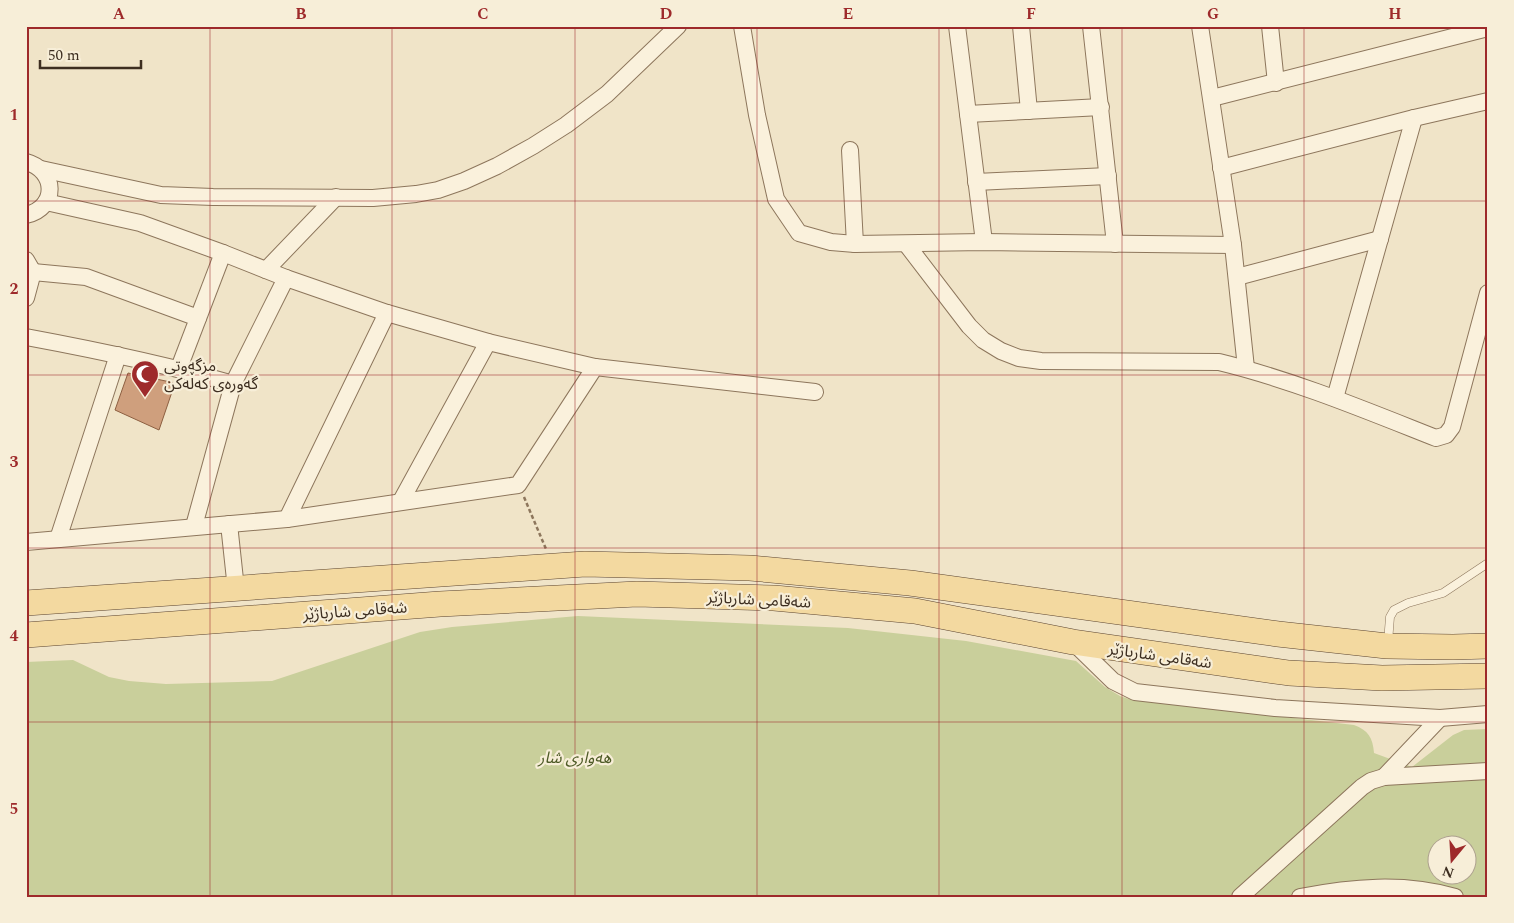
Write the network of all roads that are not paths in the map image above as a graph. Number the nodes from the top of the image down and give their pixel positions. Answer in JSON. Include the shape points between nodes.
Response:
{"nodes":[{"id":1,"x":678,"y":26,"type":"edge"},
{"id":2,"x":742,"y":26,"type":"edge"},
{"id":3,"x":957,"y":26,"type":"edge"},
{"id":4,"x":1021,"y":26,"type":"edge"},
{"id":5,"x":1091,"y":26,"type":"edge"},
{"id":6,"x":1200,"y":26,"type":"edge"},
{"id":7,"x":1270,"y":26,"type":"edge"},
{"id":8,"x":1488,"y":28,"type":"edge"},
{"id":9,"x":1276,"y":83,"type":"junction"},
{"id":10,"x":1212,"y":98,"type":"junction"},
{"id":11,"x":1488,"y":101,"type":"edge"},
{"id":12,"x":1101,"y":107,"type":"junction"},
{"id":13,"x":1029,"y":111,"type":"junction"},
{"id":14,"x":968,"y":114,"type":"junction"},
{"id":15,"x":1414,"y":118,"type":"junction"},
{"id":16,"x":850,"y":150,"type":"dead end"},
{"id":17,"x":32,"y":162,"type":"edge"},
{"id":18,"x":1221,"y":168,"type":"junction"},
{"id":19,"x":1108,"y":176,"type":"junction"},
{"id":20,"x":976,"y":182,"type":"junction"},
{"id":21,"x":336,"y":198,"type":"junction"},
{"id":22,"x":46,"y":202,"type":"junction"},
{"id":23,"x":26,"y":215,"type":"edge"},
{"id":24,"x":1380,"y":239,"type":"junction"},
{"id":25,"x":984,"y":242,"type":"junction"},
{"id":26,"x":855,"y":244,"type":"junction"},
{"id":27,"x":907,"y":244,"type":"junction"},
{"id":28,"x":1115,"y":244,"type":"junction"},
{"id":29,"x":1233,"y":244,"type":"junction"},
{"id":30,"x":223,"y":253,"type":"junction"},
{"id":31,"x":30,"y":266,"type":"edge"},
{"id":32,"x":266,"y":270,"type":"junction"},
{"id":33,"x":1237,"y":277,"type":"junction"},
{"id":34,"x":286,"y":278,"type":"junction"},
{"id":35,"x":1488,"y":293,"type":"edge"},
{"id":36,"x":26,"y":298,"type":"edge"},
{"id":37,"x":387,"y":313,"type":"junction"},
{"id":38,"x":198,"y":318,"type":"junction"},
{"id":39,"x":1484,"y":326,"type":"edge"},
{"id":40,"x":26,"y":338,"type":"edge"},
{"id":41,"x":488,"y":342,"type":"junction"},
{"id":42,"x":118,"y":355,"type":"junction"},
{"id":43,"x":595,"y":367,"type":"junction"},
{"id":44,"x":179,"y":368,"type":"junction"},
{"id":45,"x":1246,"y":368,"type":"junction"},
{"id":46,"x":234,"y":384,"type":"junction"},
{"id":47,"x":815,"y":392,"type":"dead end"},
{"id":48,"x":1335,"y":398,"type":"junction"},
{"id":49,"x":401,"y":501,"type":"junction"},
{"id":50,"x":287,"y":519,"type":"junction"},
{"id":51,"x":229,"y":524,"type":"junction"},
{"id":52,"x":194,"y":526,"type":"junction"},
{"id":53,"x":58,"y":539,"type":"junction"},
{"id":54,"x":26,"y":542,"type":"edge"},
{"id":55,"x":1488,"y":563,"type":"edge"},
{"id":56,"x":801,"y":573,"type":"junction"},
{"id":57,"x":236,"y":590,"type":"junction"},
{"id":58,"x":799,"y":600,"type":"junction"},
{"id":59,"x":26,"y":603,"type":"edge"},
{"id":60,"x":26,"y":635,"type":"edge"},
{"id":61,"x":1073,"y":642,"type":"junction"},
{"id":62,"x":1387,"y":646,"type":"junction"},
{"id":63,"x":1488,"y":646,"type":"edge"},
{"id":64,"x":1488,"y":676,"type":"edge"},
{"id":65,"x":1488,"y":714,"type":"edge"},
{"id":66,"x":1440,"y":718,"type":"junction"},
{"id":67,"x":1488,"y":770,"type":"edge"},
{"id":68,"x":1384,"y":777,"type":"junction"},
{"id":69,"x":1240,"y":897,"type":"edge"},
{"id":70,"x":1300,"y":897,"type":"edge"},
{"id":71,"x":1455,"y":897,"type":"edge"}],
"edges":[{"from":1,"to":21,"type":"street","via":[[579,115],[497,166],[438,190],[373,198]]},
{"from":2,"to":26,"type":"street","via":[[776,199],[798,234]]},
{"from":3,"to":14,"type":"street"},
{"from":4,"to":13,"type":"street"},
{"from":5,"to":12,"type":"street"},
{"from":6,"to":10,"type":"street"},
{"from":7,"to":9,"type":"street"},
{"from":8,"to":9,"type":"street"},
{"from":9,"to":10,"type":"street"},
{"from":10,"to":18,"type":"street"},
{"from":11,"to":15,"type":"street"},
{"from":12,"to":13,"type":"street"},
{"from":12,"to":19,"type":"street"},
{"from":13,"to":14,"type":"street"},
{"from":14,"to":20,"type":"street"},
{"from":15,"to":18,"type":"street"},
{"from":15,"to":24,"type":"street"},
{"from":16,"to":26,"type":"street"},
{"from":17,"to":21,"type":"street","via":[[161,194]]},
{"from":17,"to":22,"type":"street","via":[[47,176],[49,194]]},
{"from":18,"to":29,"type":"street"},
{"from":19,"to":20,"type":"street"},
{"from":19,"to":28,"type":"street"},
{"from":20,"to":25,"type":"street"},
{"from":21,"to":32,"type":"street"},
{"from":22,"to":23,"type":"street","via":[[40,209]]},
{"from":22,"to":30,"type":"street","via":[[140,223]]},
{"from":24,"to":33,"type":"street"},
{"from":24,"to":48,"type":"street"},
{"from":25,"to":27,"type":"street"},
{"from":25,"to":28,"type":"street"},
{"from":26,"to":27,"type":"street"},
{"from":27,"to":45,"type":"street","via":[[969,326],[983,340],[1019,358],[1041,361],[1219,362]]},
{"from":28,"to":29,"type":"street"},
{"from":29,"to":33,"type":"street"},
{"from":30,"to":32,"type":"street"},
{"from":30,"to":38,"type":"street"},
{"from":31,"to":36,"type":"street"},
{"from":31,"to":38,"type":"street","via":[[86,277]]},
{"from":32,"to":34,"type":"street"},
{"from":33,"to":45,"type":"street"},
{"from":34,"to":37,"type":"street"},
{"from":34,"to":46,"type":"street"},
{"from":35,"to":39,"type":"street"},
{"from":37,"to":41,"type":"street"},
{"from":37,"to":50,"type":"street"},
{"from":38,"to":44,"type":"street"},
{"from":39,"to":48,"type":"street","via":[[1452,427],[1446,435],[1436,438]]},
{"from":40,"to":42,"type":"street"},
{"from":41,"to":43,"type":"street"},
{"from":41,"to":49,"type":"street"},
{"from":42,"to":44,"type":"street"},
{"from":42,"to":53,"type":"street"},
{"from":43,"to":47,"type":"street"},
{"from":43,"to":49,"type":"street","via":[[518,485]]},
{"from":44,"to":46,"type":"street"},
{"from":45,"to":48,"type":"street"},
{"from":46,"to":52,"type":"street"},
{"from":49,"to":50,"type":"street"},
{"from":50,"to":51,"type":"street"},
{"from":51,"to":52,"type":"street"},
{"from":51,"to":57,"type":"street"},
{"from":52,"to":53,"type":"street"},
{"from":53,"to":54,"type":"street"},
{"from":55,"to":62,"type":"lane","via":[[1443,593],[1394,610],[1390,616]]},
{"from":56,"to":57,"type":"main road","name":"شەقامی شارباژێر","via":[[585,564]]},
{"from":56,"to":58,"type":"main road"},
{"from":56,"to":62,"type":"main road","name":"شەقامی شارباژێر","via":[[910,583]]},
{"from":57,"to":59,"type":"main road","name":"شەقامی شارباژێر"},
{"from":58,"to":60,"type":"main road","name":"شەقامی شارباژێر","via":[[637,594],[440,604]]},
{"from":58,"to":61,"type":"main road","name":"شەقامی شارباژێر","via":[[915,611]]},
{"from":61,"to":64,"type":"main road","name":"شەقامی شارباژێر","via":[[1298,673],[1382,678]]},
{"from":61,"to":66,"type":"street","via":[[1113,681],[1135,692],[1275,708]]},
{"from":62,"to":63,"type":"main road","name":"شەقامی شارباژێر"},
{"from":65,"to":66,"type":"street"},
{"from":66,"to":68,"type":"street"},
{"from":67,"to":68,"type":"street"},
{"from":68,"to":69,"type":"street","via":[[1371,780],[1362,787]]},
{"from":70,"to":71,"type":"street","via":[[1330,891],[1404,887]]}]}
